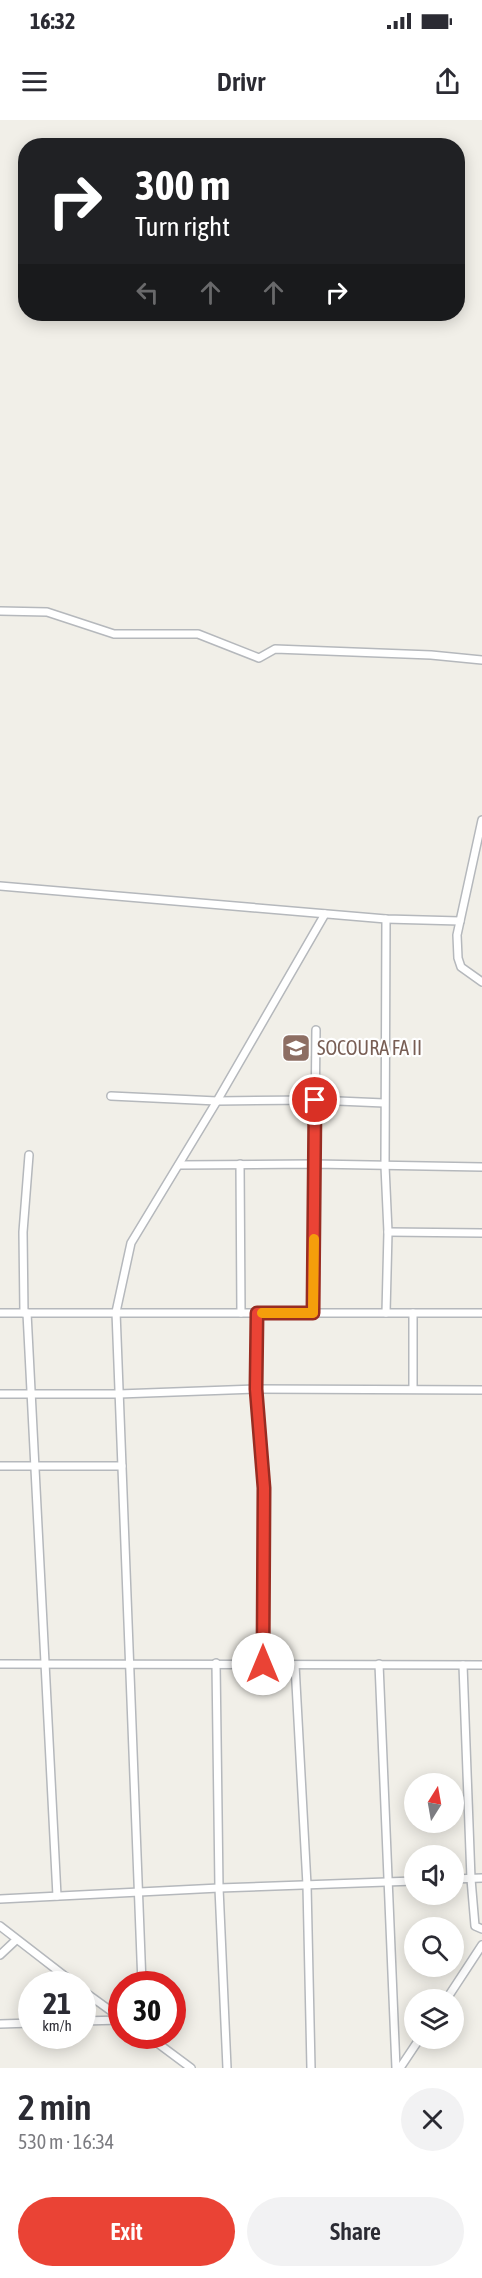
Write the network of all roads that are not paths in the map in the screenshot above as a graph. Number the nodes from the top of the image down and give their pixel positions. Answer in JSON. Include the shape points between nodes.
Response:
{"nodes":[{"id":1,"x":0,"y":611,"type":"edge"},
{"id":2,"x":482,"y":660,"type":"edge"},
{"id":3,"x":482,"y":820,"type":"edge"},
{"id":4,"x":0,"y":886,"type":"edge"},
{"id":5,"x":325,"y":914,"type":"junction"},
{"id":6,"x":386,"y":919,"type":"junction"},
{"id":7,"x":460,"y":921,"type":"junction"},
{"id":8,"x":482,"y":982,"type":"edge"},
{"id":9,"x":316,"y":1030,"type":"dead end"},
{"id":10,"x":111,"y":1096,"type":"dead end"},
{"id":11,"x":315,"y":1100,"type":"junction"},
{"id":12,"x":217,"y":1101,"type":"junction"},
{"id":13,"x":384,"y":1103,"type":"junction"},
{"id":14,"x":29,"y":1155,"type":"dead end"},
{"id":15,"x":240,"y":1164,"type":"junction"},
{"id":16,"x":314,"y":1164,"type":"junction"},
{"id":17,"x":179,"y":1165,"type":"junction"},
{"id":18,"x":385,"y":1166,"type":"junction"},
{"id":19,"x":482,"y":1167,"type":"edge"},
{"id":20,"x":388,"y":1232,"type":"junction"},
{"id":21,"x":482,"y":1233,"type":"edge"},
{"id":22,"x":0,"y":1312,"type":"edge"},
{"id":23,"x":116,"y":1312,"type":"junction"},
{"id":24,"x":241,"y":1312,"type":"junction"},
{"id":25,"x":25,"y":1313,"type":"junction"},
{"id":26,"x":257,"y":1313,"type":"junction"},
{"id":27,"x":313,"y":1313,"type":"junction"},
{"id":28,"x":386,"y":1313,"type":"junction"},
{"id":29,"x":413,"y":1313,"type":"junction"},
{"id":30,"x":482,"y":1313,"type":"edge"},
{"id":31,"x":256,"y":1389,"type":"junction"},
{"id":32,"x":413,"y":1389,"type":"junction"},
{"id":33,"x":482,"y":1390,"type":"edge"},
{"id":34,"x":0,"y":1394,"type":"edge"},
{"id":35,"x":30,"y":1394,"type":"junction"},
{"id":36,"x":119,"y":1394,"type":"junction"},
{"id":37,"x":0,"y":1466,"type":"edge"},
{"id":38,"x":35,"y":1466,"type":"junction"},
{"id":39,"x":122,"y":1466,"type":"junction"},
{"id":40,"x":0,"y":1664,"type":"edge"},
{"id":41,"x":216,"y":1664,"type":"junction"},
{"id":42,"x":263,"y":1664,"type":"junction"},
{"id":43,"x":380,"y":1664,"type":"junction"},
{"id":44,"x":45,"y":1665,"type":"junction"},
{"id":45,"x":130,"y":1665,"type":"junction"},
{"id":46,"x":295,"y":1665,"type":"junction"},
{"id":47,"x":463,"y":1665,"type":"junction"},
{"id":48,"x":482,"y":1665,"type":"edge"},
{"id":49,"x":482,"y":1878,"type":"edge"},
{"id":50,"x":464,"y":1879,"type":"edge"},
{"id":51,"x":471,"y":1879,"type":"junction"},
{"id":52,"x":404,"y":1881,"type":"edge"},
{"id":53,"x":388,"y":1882,"type":"junction"},
{"id":54,"x":307,"y":1884,"type":"junction"},
{"id":55,"x":219,"y":1888,"type":"junction"},
{"id":56,"x":138,"y":1892,"type":"junction"},
{"id":57,"x":57,"y":1896,"type":"junction"},
{"id":58,"x":0,"y":1899,"type":"edge"},
{"id":59,"x":0,"y":1926,"type":"edge"},
{"id":60,"x":482,"y":1929,"type":"edge"},
{"id":61,"x":16,"y":1940,"type":"junction"},
{"id":62,"x":482,"y":1945,"type":"edge"},
{"id":63,"x":0,"y":1955,"type":"edge"},
{"id":64,"x":58,"y":1971,"type":"edge"},
{"id":65,"x":141,"y":1971,"type":"edge"},
{"id":66,"x":453,"y":1989,"type":"edge"},
{"id":67,"x":18,"y":2023,"type":"edge"},
{"id":68,"x":0,"y":2024,"type":"edge"},
{"id":69,"x":165,"y":2049,"type":"edge"},
{"id":70,"x":412,"y":2049,"type":"edge"},
{"id":71,"x":191,"y":2068,"type":"edge"},
{"id":72,"x":226,"y":2068,"type":"edge"},
{"id":73,"x":311,"y":2068,"type":"edge"},
{"id":74,"x":398,"y":2068,"type":"edge"}],
"edges":[{"from":1,"to":2,"type":"street","via":[[47,612],[114,634],[198,634],[259,658],[275,649]]},
{"from":3,"to":7,"type":"street"},
{"from":4,"to":5,"type":"street"},
{"from":5,"to":6,"type":"street"},
{"from":5,"to":12,"type":"street"},
{"from":6,"to":7,"type":"street"},
{"from":6,"to":13,"type":"street"},
{"from":7,"to":8,"type":"street","via":[[457,944],[461,967]]},
{"from":9,"to":11,"type":"street"},
{"from":10,"to":12,"type":"street"},
{"from":11,"to":12,"type":"street"},
{"from":11,"to":13,"type":"street"},
{"from":11,"to":16,"type":"street"},
{"from":12,"to":17,"type":"street"},
{"from":13,"to":18,"type":"street"},
{"from":14,"to":25,"type":"street","via":[[23,1232]]},
{"from":15,"to":16,"type":"street"},
{"from":15,"to":17,"type":"street"},
{"from":15,"to":24,"type":"street"},
{"from":16,"to":18,"type":"street"},
{"from":16,"to":27,"type":"street"},
{"from":17,"to":23,"type":"street","via":[[131,1243]]},
{"from":18,"to":19,"type":"street"},
{"from":18,"to":20,"type":"street"},
{"from":20,"to":21,"type":"street"},
{"from":20,"to":28,"type":"street"},
{"from":22,"to":25,"type":"street"},
{"from":23,"to":24,"type":"street"},
{"from":23,"to":25,"type":"street"},
{"from":23,"to":36,"type":"street"},
{"from":24,"to":26,"type":"street"},
{"from":25,"to":35,"type":"street"},
{"from":26,"to":27,"type":"street"},
{"from":26,"to":31,"type":"street"},
{"from":27,"to":28,"type":"street"},
{"from":28,"to":29,"type":"street"},
{"from":29,"to":30,"type":"street"},
{"from":29,"to":32,"type":"street"},
{"from":31,"to":32,"type":"street"},
{"from":31,"to":36,"type":"street"},
{"from":31,"to":42,"type":"street","via":[[264,1488]]},
{"from":32,"to":33,"type":"street"},
{"from":34,"to":35,"type":"street"},
{"from":35,"to":36,"type":"street"},
{"from":35,"to":38,"type":"street"},
{"from":36,"to":39,"type":"street"},
{"from":37,"to":38,"type":"street"},
{"from":38,"to":39,"type":"street"},
{"from":38,"to":44,"type":"street"},
{"from":39,"to":45,"type":"street"},
{"from":40,"to":44,"type":"street"},
{"from":41,"to":42,"type":"street"},
{"from":41,"to":45,"type":"street"},
{"from":41,"to":55,"type":"street"},
{"from":42,"to":46,"type":"street"},
{"from":43,"to":46,"type":"street"},
{"from":43,"to":47,"type":"street"},
{"from":43,"to":53,"type":"street"},
{"from":44,"to":45,"type":"street"},
{"from":44,"to":57,"type":"street"},
{"from":45,"to":56,"type":"street"},
{"from":46,"to":54,"type":"street"},
{"from":47,"to":48,"type":"street"},
{"from":47,"to":51,"type":"street"},
{"from":49,"to":51,"type":"street"},
{"from":50,"to":51,"type":"street"},
{"from":51,"to":60,"type":"street","via":[[475,1926]]},
{"from":52,"to":53,"type":"street"},
{"from":53,"to":54,"type":"street"},
{"from":53,"to":74,"type":"street"},
{"from":54,"to":55,"type":"street"},
{"from":54,"to":73,"type":"street"},
{"from":55,"to":56,"type":"street"},
{"from":55,"to":72,"type":"street"},
{"from":56,"to":57,"type":"street"},
{"from":56,"to":65,"type":"street"},
{"from":57,"to":58,"type":"street"},
{"from":59,"to":61,"type":"street"},
{"from":61,"to":63,"type":"street"},
{"from":61,"to":64,"type":"street"},
{"from":62,"to":66,"type":"street"},
{"from":67,"to":68,"type":"street"},
{"from":69,"to":71,"type":"street"},
{"from":70,"to":74,"type":"street"}]}
